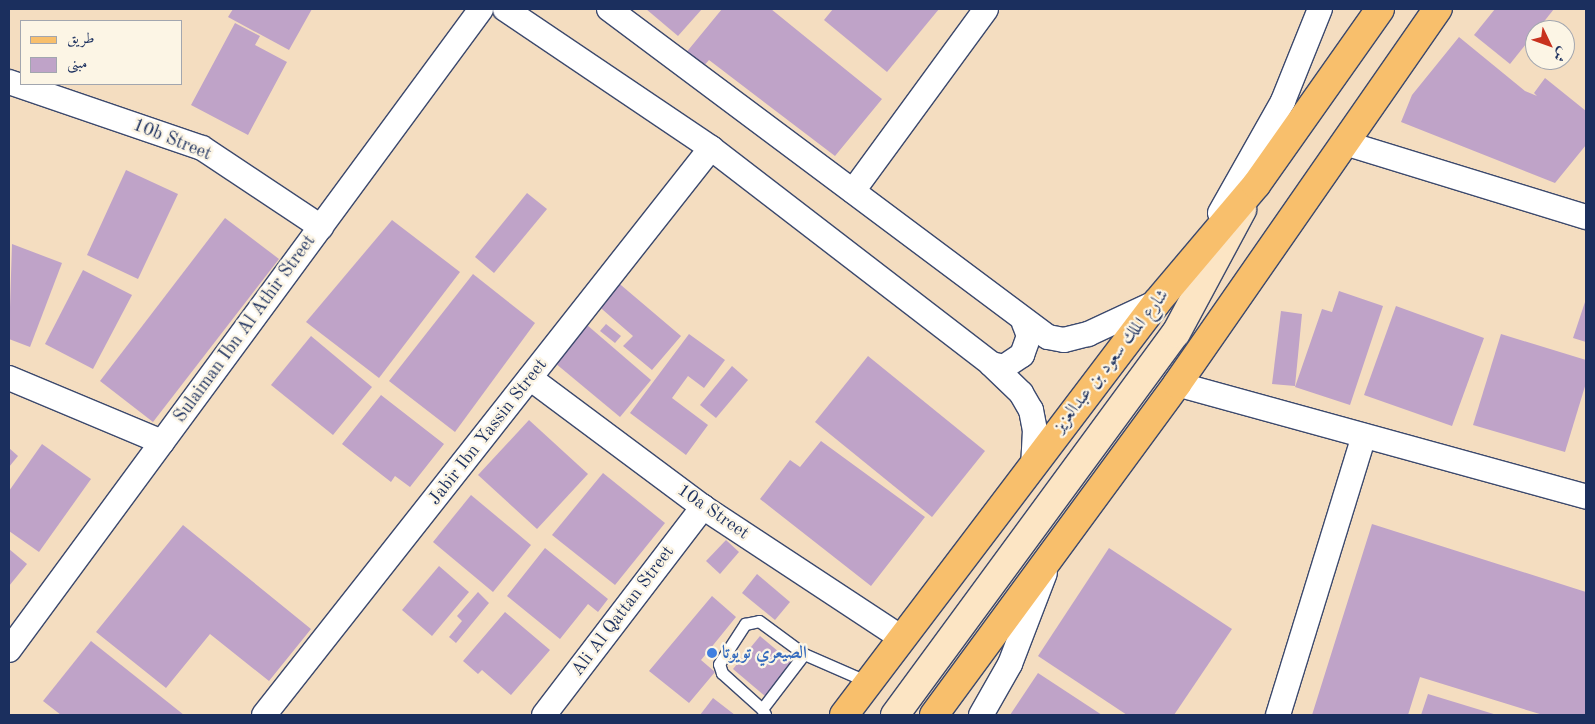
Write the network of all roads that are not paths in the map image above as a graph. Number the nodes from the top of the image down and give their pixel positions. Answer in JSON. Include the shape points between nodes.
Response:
{"nodes":[{"id":1,"x":481,"y":9,"type":"edge"},
{"id":2,"x":505,"y":9,"type":"edge"},
{"id":3,"x":609,"y":9,"type":"edge"},
{"id":4,"x":986,"y":9,"type":"edge"},
{"id":5,"x":1320,"y":9,"type":"edge"},
{"id":6,"x":1370,"y":9,"type":"edge"},
{"id":7,"x":1380,"y":9,"type":"edge"},
{"id":8,"x":1438,"y":9,"type":"edge"},
{"id":9,"x":9,"y":82,"type":"edge"},
{"id":10,"x":1318,"y":93,"type":"junction"},
{"id":11,"x":1345,"y":143,"type":"junction"},
{"id":12,"x":711,"y":148,"type":"junction"},
{"id":13,"x":1256,"y":185,"type":"junction"},
{"id":14,"x":852,"y":191,"type":"junction"},
{"id":15,"x":1586,"y":217,"type":"edge"},
{"id":16,"x":321,"y":227,"type":"junction"},
{"id":17,"x":1190,"y":260,"type":"junction"},
{"id":18,"x":1157,"y":302,"type":"junction"},
{"id":19,"x":1024,"y":323,"type":"junction"},
{"id":20,"x":990,"y":364,"type":"junction"},
{"id":21,"x":9,"y":378,"type":"edge"},
{"id":22,"x":530,"y":378,"type":"junction"},
{"id":23,"x":1177,"y":384,"type":"junction"},
{"id":24,"x":1364,"y":436,"type":"junction"},
{"id":25,"x":162,"y":442,"type":"junction"},
{"id":26,"x":1033,"y":462,"type":"junction"},
{"id":27,"x":1586,"y":497,"type":"edge"},
{"id":28,"x":703,"y":507,"type":"junction"},
{"id":29,"x":1053,"y":550,"type":"junction"},
{"id":30,"x":902,"y":638,"type":"junction"},
{"id":31,"x":9,"y":650,"type":"edge"},
{"id":32,"x":804,"y":654,"type":"junction"},
{"id":33,"x":868,"y":682,"type":"junction"},
{"id":34,"x":764,"y":712,"type":"edge"},
{"id":35,"x":264,"y":715,"type":"edge"},
{"id":36,"x":544,"y":715,"type":"edge"},
{"id":37,"x":844,"y":715,"type":"edge"},
{"id":38,"x":895,"y":715,"type":"edge"},
{"id":39,"x":934,"y":715,"type":"edge"},
{"id":40,"x":981,"y":715,"type":"edge"},
{"id":41,"x":1278,"y":715,"type":"edge"}],
"edges":[{"from":1,"to":16,"type":"street","name":"Sulaiman Ibn Al Athir Street"},
{"from":2,"to":12,"type":"street"},
{"from":3,"to":14,"type":"street"},
{"from":4,"to":14,"type":"street"},
{"from":5,"to":17,"type":"street","via":[[1278,110]]},
{"from":6,"to":10,"type":"main road"},
{"from":7,"to":10,"type":"main road","name":"شارع الملك سعود بن عبدالعزيز"},
{"from":8,"to":11,"type":"main road"},
{"from":9,"to":16,"type":"street","name":"10b Street","via":[[202,148]]},
{"from":10,"to":13,"type":"main road","name":"شارع الملك سعود بن عبدالعزيز"},
{"from":11,"to":15,"type":"street"},
{"from":11,"to":23,"type":"main road"},
{"from":12,"to":20,"type":"street"},
{"from":12,"to":22,"type":"street","name":"Jabir Ibn Yassin Street"},
{"from":13,"to":17,"type":"main road","name":"شارع الملك سعود بن عبدالعزيز"},
{"from":13,"to":38,"type":"main road","via":[[1176,333]]},
{"from":14,"to":19,"type":"street"},
{"from":16,"to":25,"type":"street","name":"Sulaiman Ibn Al Athir Street"},
{"from":17,"to":18,"type":"main road","name":"شارع الملك سعود بن عبدالعزيز"},
{"from":18,"to":19,"type":"street","via":[[1064,340],[1048,337]]},
{"from":18,"to":26,"type":"main road","name":"شارع الملك سعود بن عبدالعزيز"},
{"from":19,"to":20,"type":"street","via":[[1029,336],[1022,355],[1004,367]]},
{"from":20,"to":26,"type":"street","via":[[1022,393],[1031,410],[1035,430]]},
{"from":21,"to":25,"type":"street"},
{"from":22,"to":28,"type":"street","name":"10a Street"},
{"from":22,"to":35,"type":"street","name":"Jabir Ibn Yassin Street"},
{"from":23,"to":24,"type":"street"},
{"from":23,"to":29,"type":"main road"},
{"from":24,"to":27,"type":"street"},
{"from":24,"to":41,"type":"street"},
{"from":25,"to":31,"type":"street","name":"Sulaiman Ibn Al Athir Street"},
{"from":26,"to":30,"type":"main road","name":"شارع الملك سعود بن عبدالعزيز"},
{"from":28,"to":30,"type":"street","name":"10a Street"},
{"from":28,"to":36,"type":"street","name":"Ali Al Qattan Street"},
{"from":29,"to":39,"type":"main road"},
{"from":29,"to":40,"type":"street","via":[[1010,664]]},
{"from":30,"to":33,"type":"main road","name":"شارع الملك سعود بن عبدالعزيز"},
{"from":32,"to":33,"type":"lane"},
{"from":32,"to":34,"type":"lane"},
{"from":32,"to":34,"type":"lane","via":[[759,621],[745,624],[719,664],[722,673]]},
{"from":33,"to":37,"type":"main road","name":"شارع الملك سعود بن عبدالعزيز"}]}
